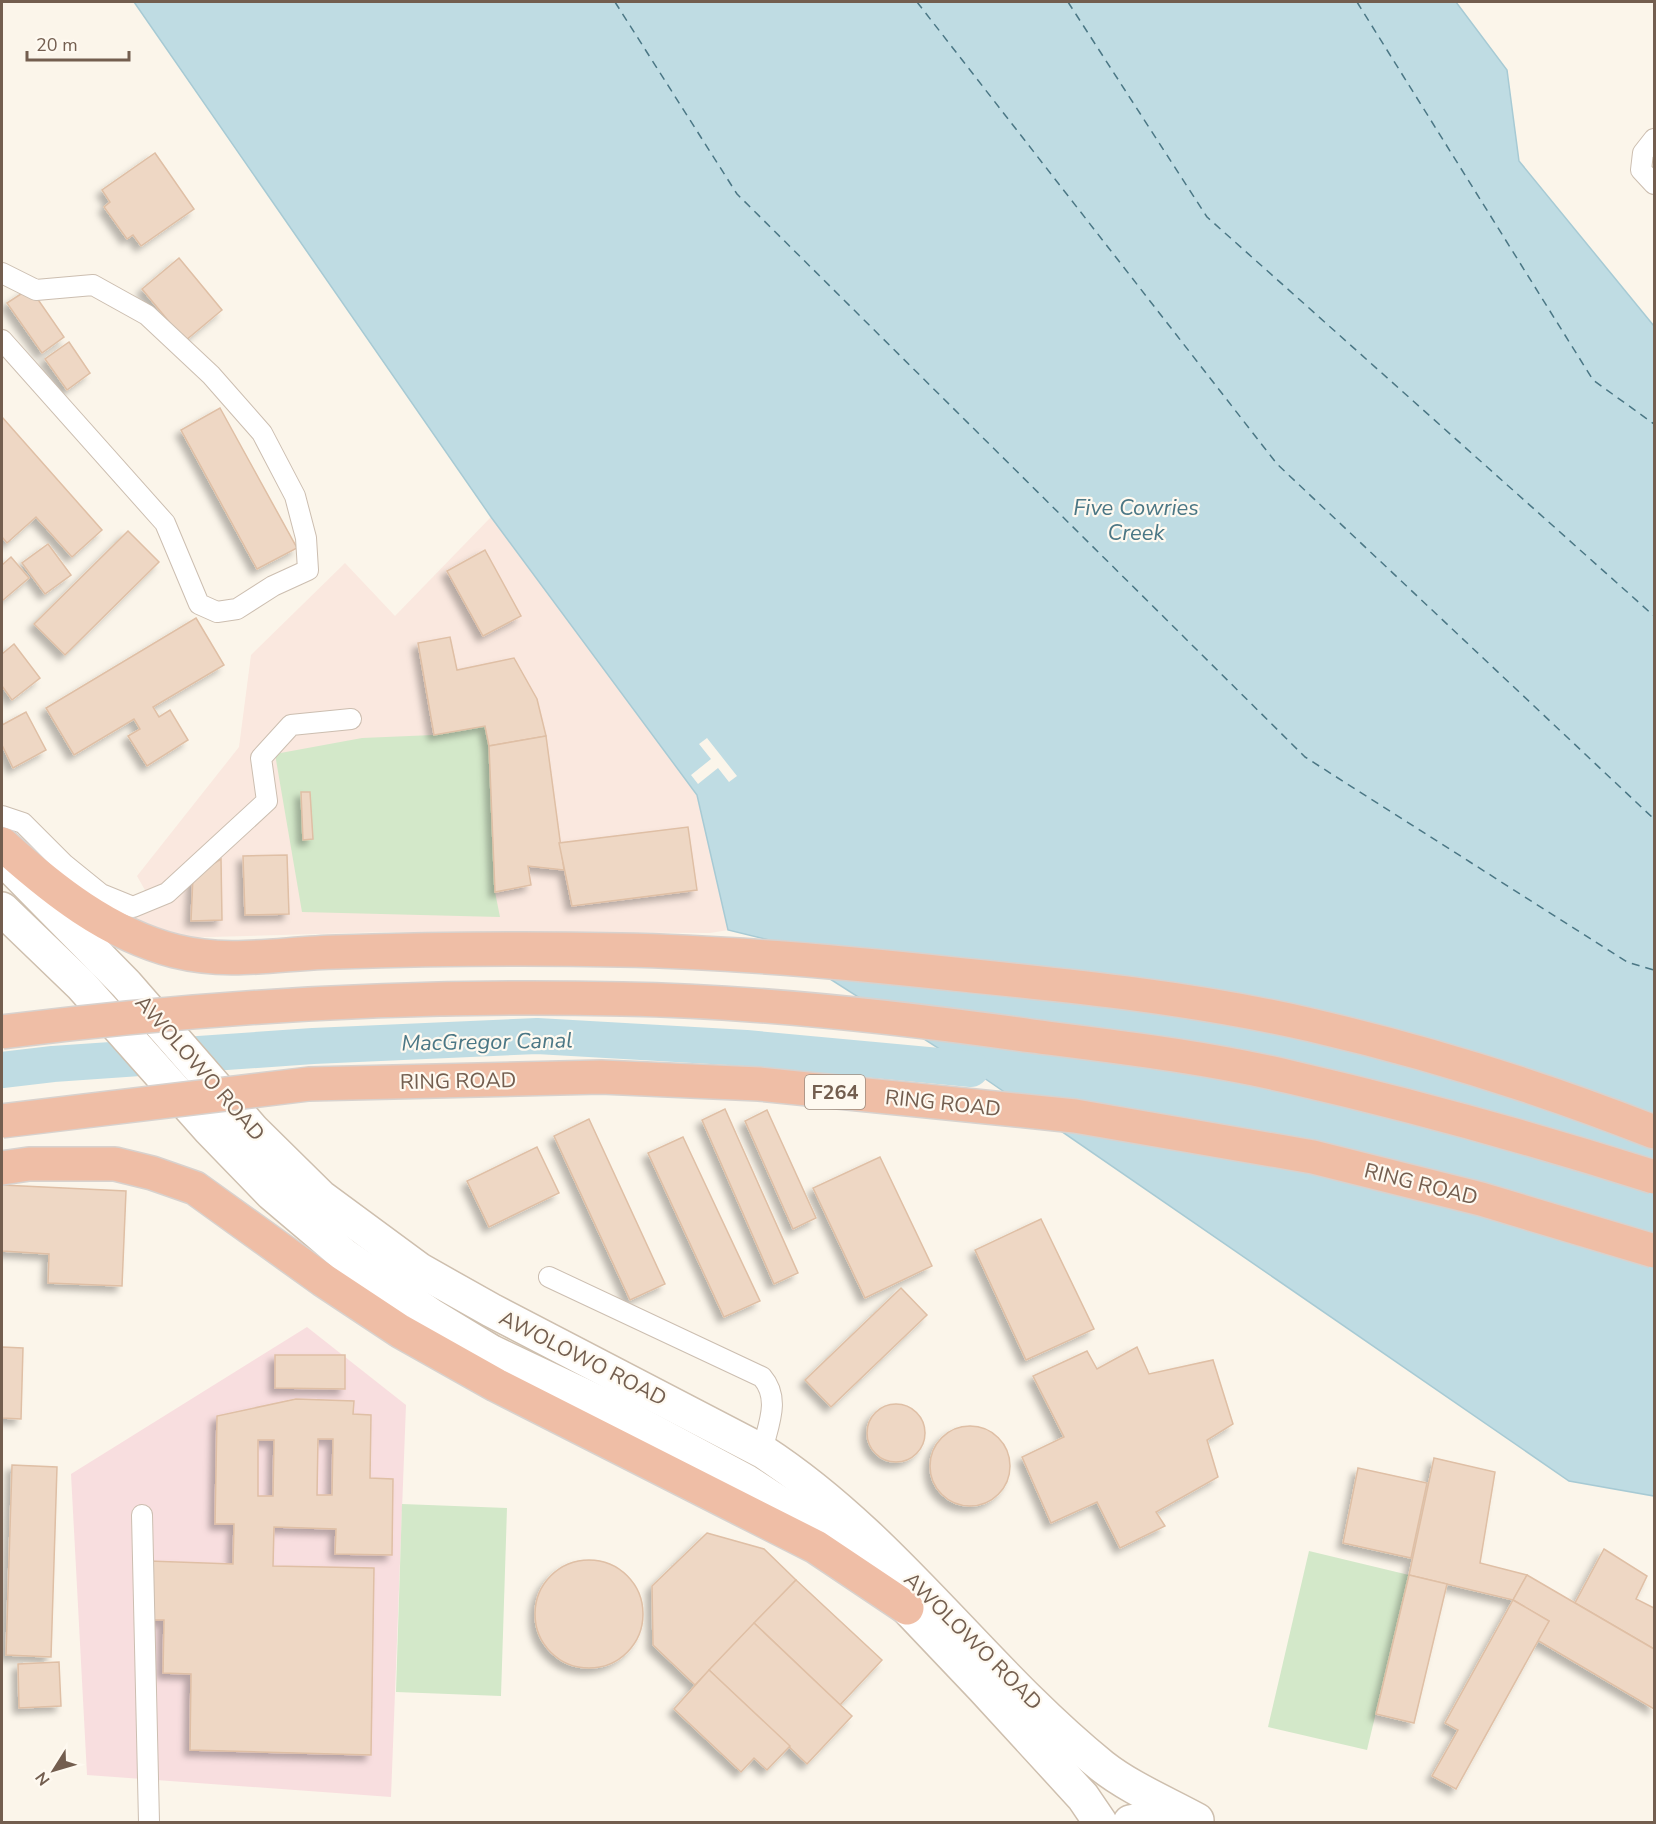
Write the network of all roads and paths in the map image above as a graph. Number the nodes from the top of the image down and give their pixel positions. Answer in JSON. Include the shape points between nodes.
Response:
{"nodes":[{"id":1,"x":1654,"y":139,"type":"edge"},
{"id":2,"x":1654,"y":184,"type":"edge"},
{"id":3,"x":2,"y":273,"type":"edge"},
{"id":4,"x":2,"y":340,"type":"edge"},
{"id":5,"x":351,"y":719,"type":"dead end"},
{"id":6,"x":2,"y":816,"type":"edge"},
{"id":7,"x":2,"y":844,"type":"edge"},
{"id":8,"x":2,"y":856,"type":"edge"},
{"id":9,"x":2,"y":909,"type":"edge"},
{"id":10,"x":2,"y":1032,"type":"edge"},
{"id":11,"x":2,"y":1121,"type":"edge"},
{"id":12,"x":1654,"y":1132,"type":"edge"},
{"id":13,"x":2,"y":1168,"type":"edge"},
{"id":14,"x":1654,"y":1177,"type":"edge"},
{"id":15,"x":1654,"y":1251,"type":"edge"},
{"id":16,"x":549,"y":1277,"type":"dead end"},
{"id":17,"x":762,"y":1451,"type":"junction"},
{"id":18,"x":142,"y":1515,"type":"dead end"},
{"id":19,"x":907,"y":1608,"type":"junction"},
{"id":20,"x":1201,"y":1821,"type":"edge"},
{"id":21,"x":149,"y":1822,"type":"edge"},
{"id":22,"x":1100,"y":1822,"type":"edge"},
{"id":23,"x":1130,"y":1822,"type":"edge"}],
"edges":[{"from":1,"to":2,"type":"lane","via":[[1643,153],[1641,170]]},
{"from":3,"to":4,"type":"lane","via":[[36,290],[93,285],[147,315],[211,375],[262,434],[295,496],[306,538],[308,570],[237,609],[217,612],[199,604],[165,523]]},
{"from":5,"to":6,"type":"lane","via":[[291,725],[261,758],[267,801],[167,893],[133,907],[101,894],[23,824]]},
{"from":7,"to":12,"type":"highway","via":[[80,908],[124,933],[175,951],[233,960],[323,952],[496,947],[669,951],[860,964],[1163,999],[1307,1024],[1440,1058],[1598,1109]]},
{"from":8,"to":17,"type":"main road","name":"AWOLOWO ROAD","bridge":true,"via":[[126,984],[253,1130],[321,1197],[420,1270]]},
{"from":9,"to":19,"type":"main road","name":"AWOLOWO ROAD","bridge":true,"via":[[81,985],[272,1194],[344,1255],[430,1315],[492,1352],[608,1407],[746,1481],[830,1536]]},
{"from":10,"to":14,"type":"highway","bridge":true,"via":[[207,1009],[343,1001],[625,999],[784,1009],[972,1027],[1286,1076],[1478,1125]]},
{"from":11,"to":15,"type":"highway","name":"RING ROAD","number":"F264","bridge":true,"via":[[309,1084],[601,1077],[759,1084],[1075,1116],[1313,1156],[1481,1199]]},
{"from":13,"to":19,"type":"highway","via":[[29,1164],[115,1164],[195,1188],[400,1331],[496,1385],[816,1547]]},
{"from":16,"to":17,"type":"lane","via":[[762,1377],[771,1387],[774,1401]]},
{"from":17,"to":20,"type":"main road","name":"AWOLOWO ROAD","via":[[802,1477],[881,1548],[1055,1724],[1104,1767]]},
{"from":18,"to":21,"type":"lane"},
{"from":19,"to":22,"type":"main road","name":"AWOLOWO ROAD","via":[[1083,1797]]},
{"from":20,"to":23,"type":"main road","via":[[1161,1818]]}]}
